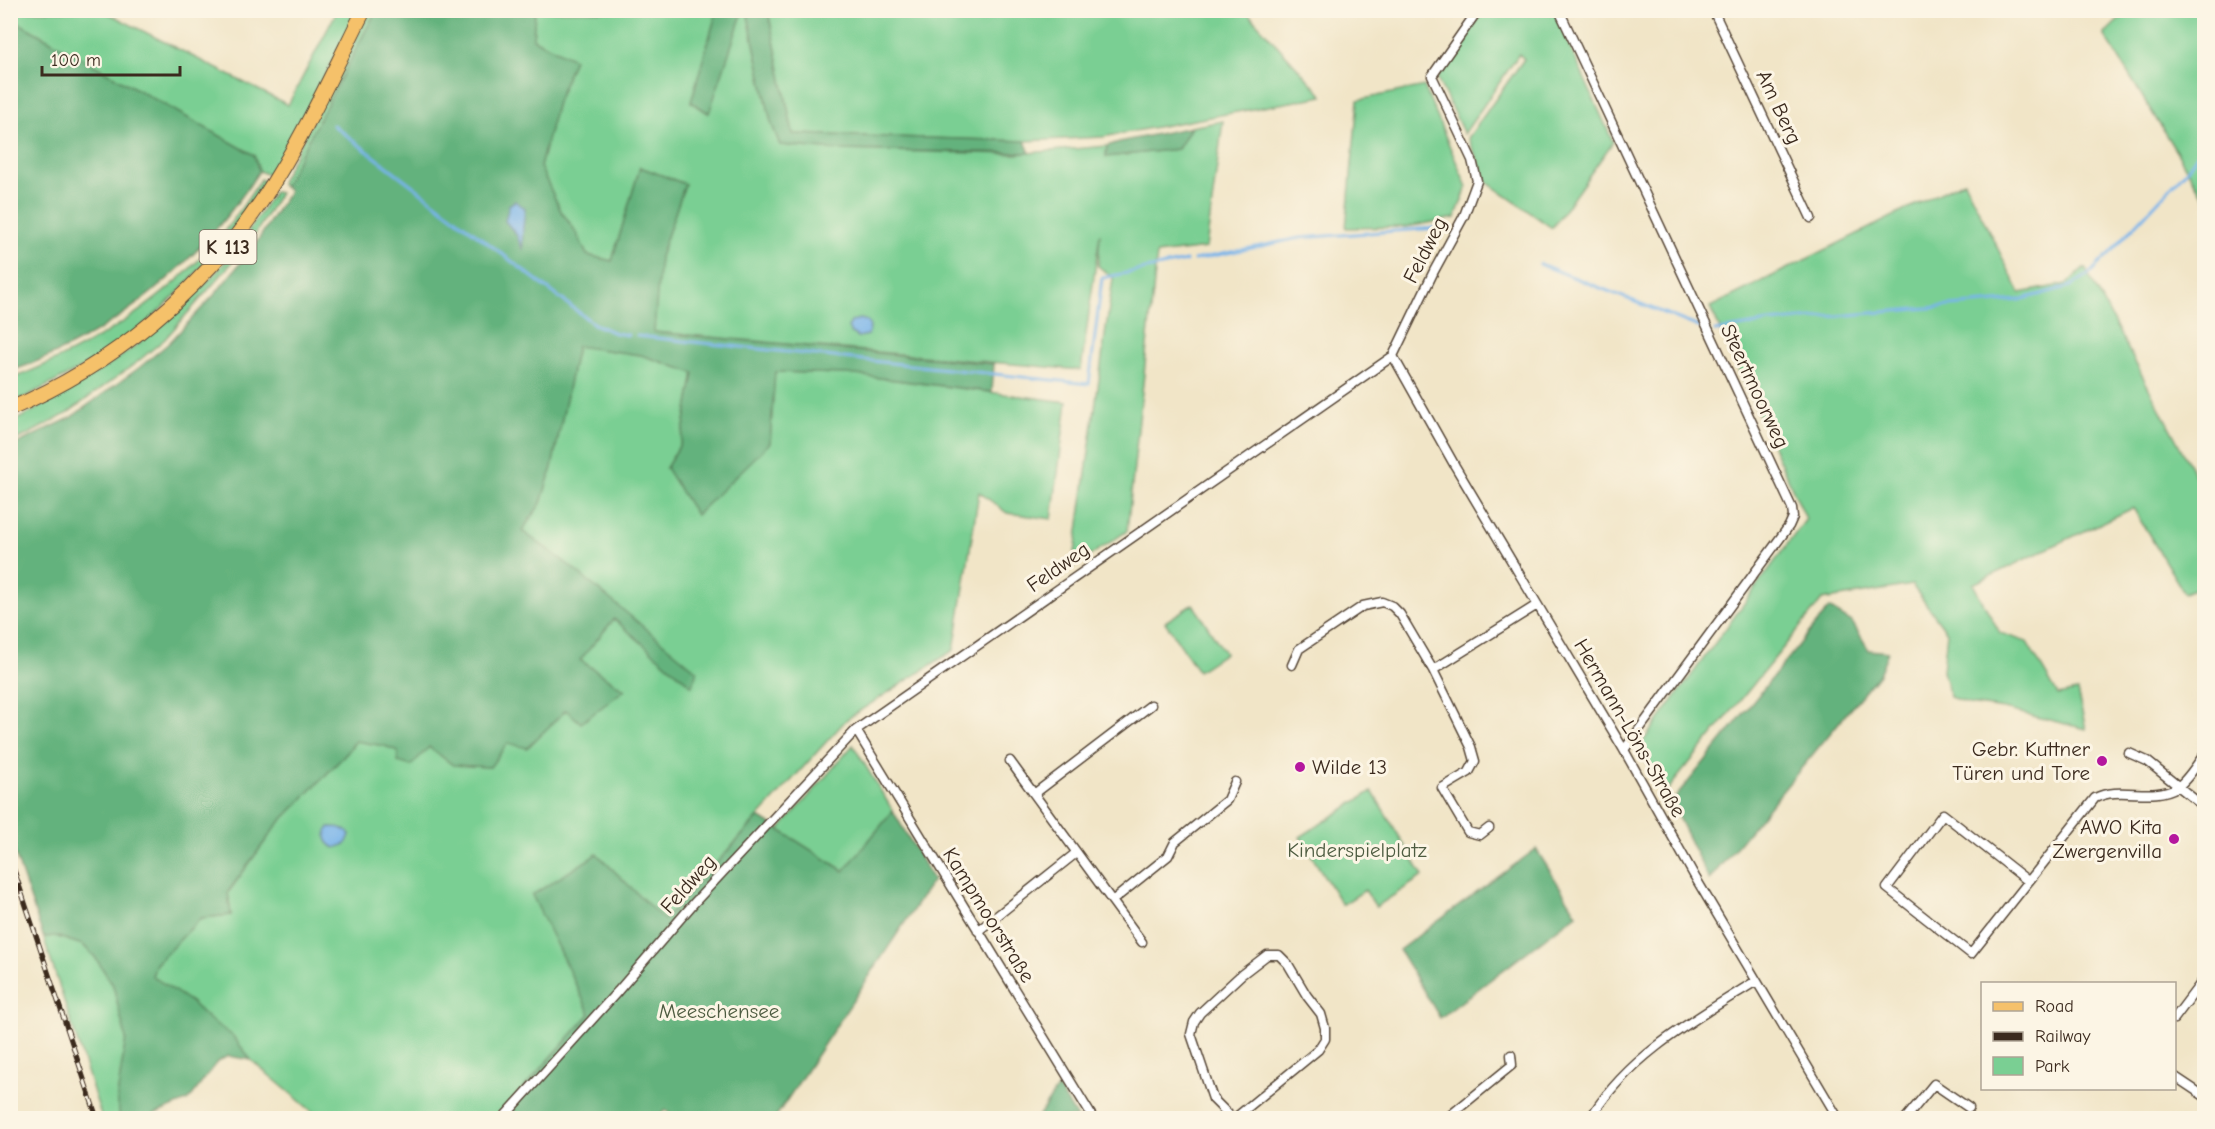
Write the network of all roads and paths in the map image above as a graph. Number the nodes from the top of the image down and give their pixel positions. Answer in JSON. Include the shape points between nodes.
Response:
{"nodes":[{"id":1,"x":364,"y":10,"type":"edge"},
{"id":2,"x":1478,"y":10,"type":"edge"},
{"id":3,"x":1559,"y":10,"type":"edge"},
{"id":4,"x":1713,"y":10,"type":"edge"},
{"id":5,"x":1811,"y":218,"type":"dead end"},
{"id":6,"x":1393,"y":356,"type":"junction"},
{"id":7,"x":10,"y":409,"type":"edge"},
{"id":8,"x":1537,"y":605,"type":"junction"},
{"id":9,"x":1292,"y":665,"type":"dead end"},
{"id":10,"x":1433,"y":669,"type":"junction"},
{"id":11,"x":1151,"y":705,"type":"dead end"},
{"id":12,"x":856,"y":730,"type":"junction"},
{"id":13,"x":1624,"y":750,"type":"junction"},
{"id":14,"x":2129,"y":753,"type":"dead end"},
{"id":15,"x":2205,"y":755,"type":"edge"},
{"id":16,"x":1010,"y":761,"type":"dead end"},
{"id":17,"x":1234,"y":782,"type":"dead end"},
{"id":18,"x":2179,"y":786,"type":"junction"},
{"id":19,"x":1034,"y":794,"type":"junction"},
{"id":20,"x":2205,"y":807,"type":"edge"},
{"id":21,"x":1489,"y":828,"type":"dead end"},
{"id":22,"x":1076,"y":853,"type":"junction"},
{"id":23,"x":2028,"y":880,"type":"junction"},
{"id":24,"x":1112,"y":902,"type":"junction"},
{"id":25,"x":978,"y":931,"type":"junction"},
{"id":26,"x":1142,"y":942,"type":"dead end"},
{"id":27,"x":2205,"y":979,"type":"edge"},
{"id":28,"x":1756,"y":981,"type":"junction"},
{"id":29,"x":2176,"y":1018,"type":"edge"},
{"id":30,"x":1511,"y":1055,"type":"dead end"},
{"id":31,"x":2176,"y":1077,"type":"edge"},
{"id":32,"x":2205,"y":1095,"type":"edge"},
{"id":33,"x":1969,"y":1108,"type":"dead end"},
{"id":34,"x":503,"y":1119,"type":"edge"},
{"id":35,"x":1093,"y":1119,"type":"edge"},
{"id":36,"x":1233,"y":1119,"type":"edge"},
{"id":37,"x":1447,"y":1119,"type":"edge"},
{"id":38,"x":1592,"y":1119,"type":"edge"},
{"id":39,"x":1838,"y":1119,"type":"edge"},
{"id":40,"x":1906,"y":1119,"type":"edge"}],
"edges":[{"from":1,"to":7,"type":"main road","number":"K 113","via":[[273,184],[206,272],[159,317],[96,365]]},
{"from":2,"to":6,"type":"street","name":"Feldweg","via":[[1432,76],[1478,181]]},
{"from":3,"to":13,"type":"street","name":"Steertmoorweg","via":[[1793,517]]},
{"from":4,"to":5,"type":"street","name":"Am Berg"},
{"from":6,"to":8,"type":"street","name":"Hermann-Löns-Straße"},
{"from":6,"to":12,"type":"street","name":"Feldweg"},
{"from":8,"to":10,"type":"street"},
{"from":8,"to":13,"type":"street","name":"Hermann-Löns-Straße"},
{"from":9,"to":10,"type":"street","via":[[1299,649],[1363,606],[1382,602],[1400,614]]},
{"from":10,"to":21,"type":"street","via":[[1466,733],[1475,761],[1469,772],[1442,788],[1468,832],[1480,835]]},
{"from":11,"to":19,"type":"street"},
{"from":12,"to":25,"type":"street","name":"Kampmoorstraße"},
{"from":12,"to":34,"type":"street","name":"Feldweg","via":[[709,887]]},
{"from":13,"to":28,"type":"street","name":"Hermann-Löns-Straße"},
{"from":14,"to":18,"type":"street"},
{"from":15,"to":18,"type":"street"},
{"from":16,"to":19,"type":"street"},
{"from":17,"to":24,"type":"street","via":[[1227,800],[1174,842],[1168,856]]},
{"from":18,"to":20,"type":"street"},
{"from":18,"to":23,"type":"street","via":[[2161,794],[2106,793],[2095,798]]},
{"from":19,"to":22,"type":"street"},
{"from":22,"to":24,"type":"street"},
{"from":22,"to":25,"type":"street"},
{"from":23,"to":23,"type":"street","via":[[1971,954],[1887,888],[1943,814]]},
{"from":24,"to":26,"type":"street"},
{"from":25,"to":35,"type":"street","name":"Kampmoorstraße"},
{"from":27,"to":29,"type":"street"},
{"from":28,"to":38,"type":"street","via":[[1702,1014],[1639,1062],[1613,1086]]},
{"from":28,"to":39,"type":"street","name":"Hermann-Löns-Straße"},
{"from":30,"to":37,"type":"street","via":[[1512,1065]]},
{"from":31,"to":32,"type":"street"},
{"from":33,"to":40,"type":"street","via":[[1934,1084]]},
{"from":36,"to":36,"type":"street","via":[[1318,1050],[1325,1039],[1321,1014],[1279,955],[1267,955],[1241,975],[1194,1022],[1191,1034],[1213,1099]]}]}
